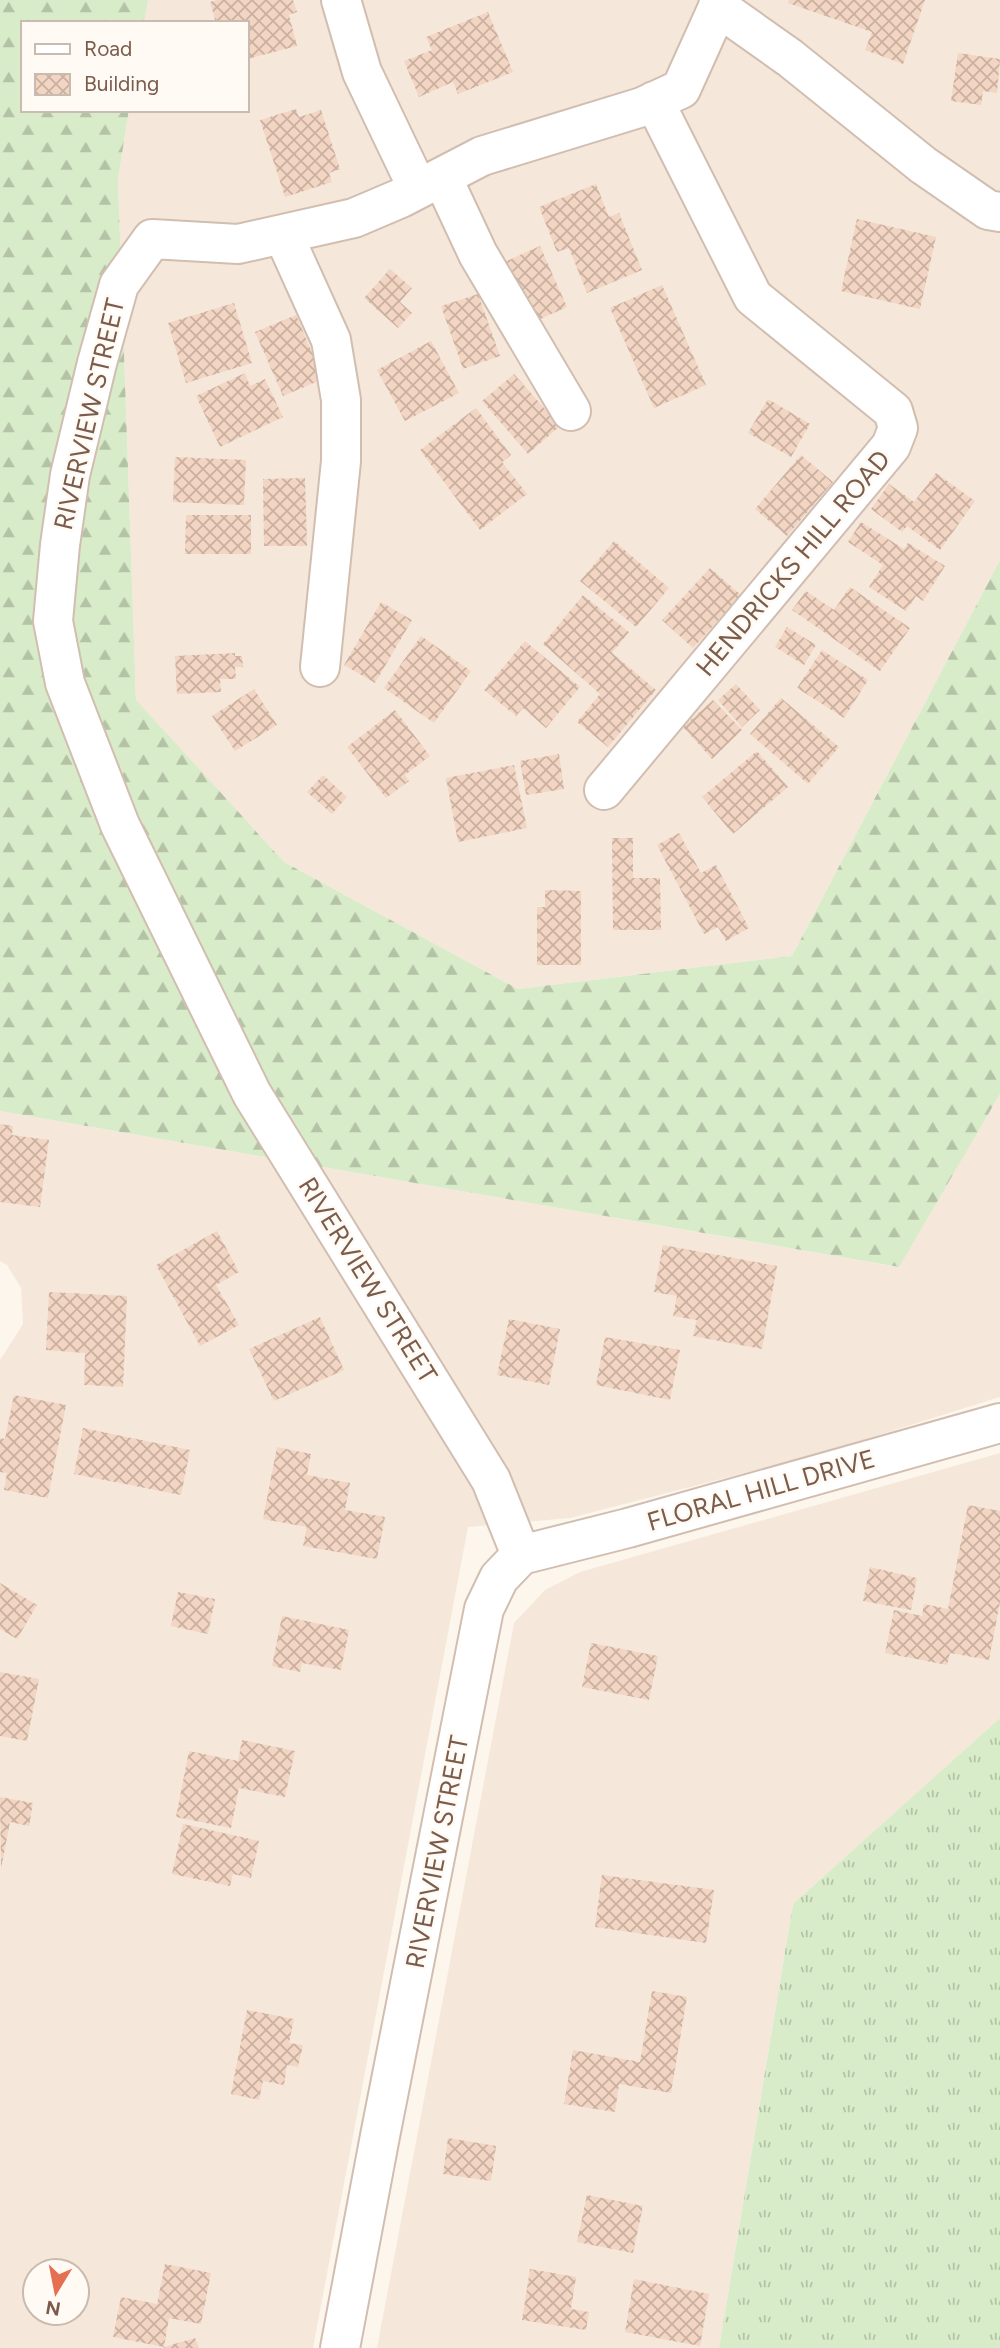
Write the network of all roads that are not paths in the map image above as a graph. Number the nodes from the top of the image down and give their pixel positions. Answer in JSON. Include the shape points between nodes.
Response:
{"nodes":[{"id":1,"x":341,"y":0,"type":"edge"},
{"id":2,"x":718,"y":3,"type":"edge"},
{"id":3,"x":654,"y":101,"type":"junction"},
{"id":4,"x":430,"y":183,"type":"junction"},
{"id":5,"x":1000,"y":212,"type":"edge"},
{"id":6,"x":283,"y":234,"type":"junction"},
{"id":7,"x":570,"y":411,"type":"dead end"},
{"id":8,"x":320,"y":667,"type":"dead end"},
{"id":9,"x":604,"y":790,"type":"dead end"},
{"id":10,"x":1000,"y":1423,"type":"edge"},
{"id":11,"x":521,"y":1555,"type":"junction"},
{"id":12,"x":340,"y":2348,"type":"edge"}],
"edges":[{"from":1,"to":4,"type":"street","via":[[362,72]]},
{"from":2,"to":3,"type":"street","via":[[681,89]]},
{"from":2,"to":5,"type":"street","via":[[923,165],[988,210]]},
{"from":3,"to":4,"type":"street","via":[[482,156]]},
{"from":3,"to":9,"type":"street","name":"HENDRICKS HILL ROAD","via":[[752,297],[893,411],[898,428],[891,446]]},
{"from":4,"to":6,"type":"street","via":[[354,218]]},
{"from":4,"to":7,"type":"street","via":[[478,254]]},
{"from":6,"to":8,"type":"street","via":[[331,340],[341,400],[341,461]]},
{"from":6,"to":11,"type":"street","name":"RIVERVIEW STREET","via":[[238,244],[152,239],[119,285],[70,475],[53,621],[65,683],[120,825],[252,1094],[491,1480]]},
{"from":10,"to":11,"type":"street","name":"FLORAL HILL DRIVE"},
{"from":11,"to":12,"type":"street","name":"RIVERVIEW STREET","via":[[499,1578],[484,1609]]}]}
